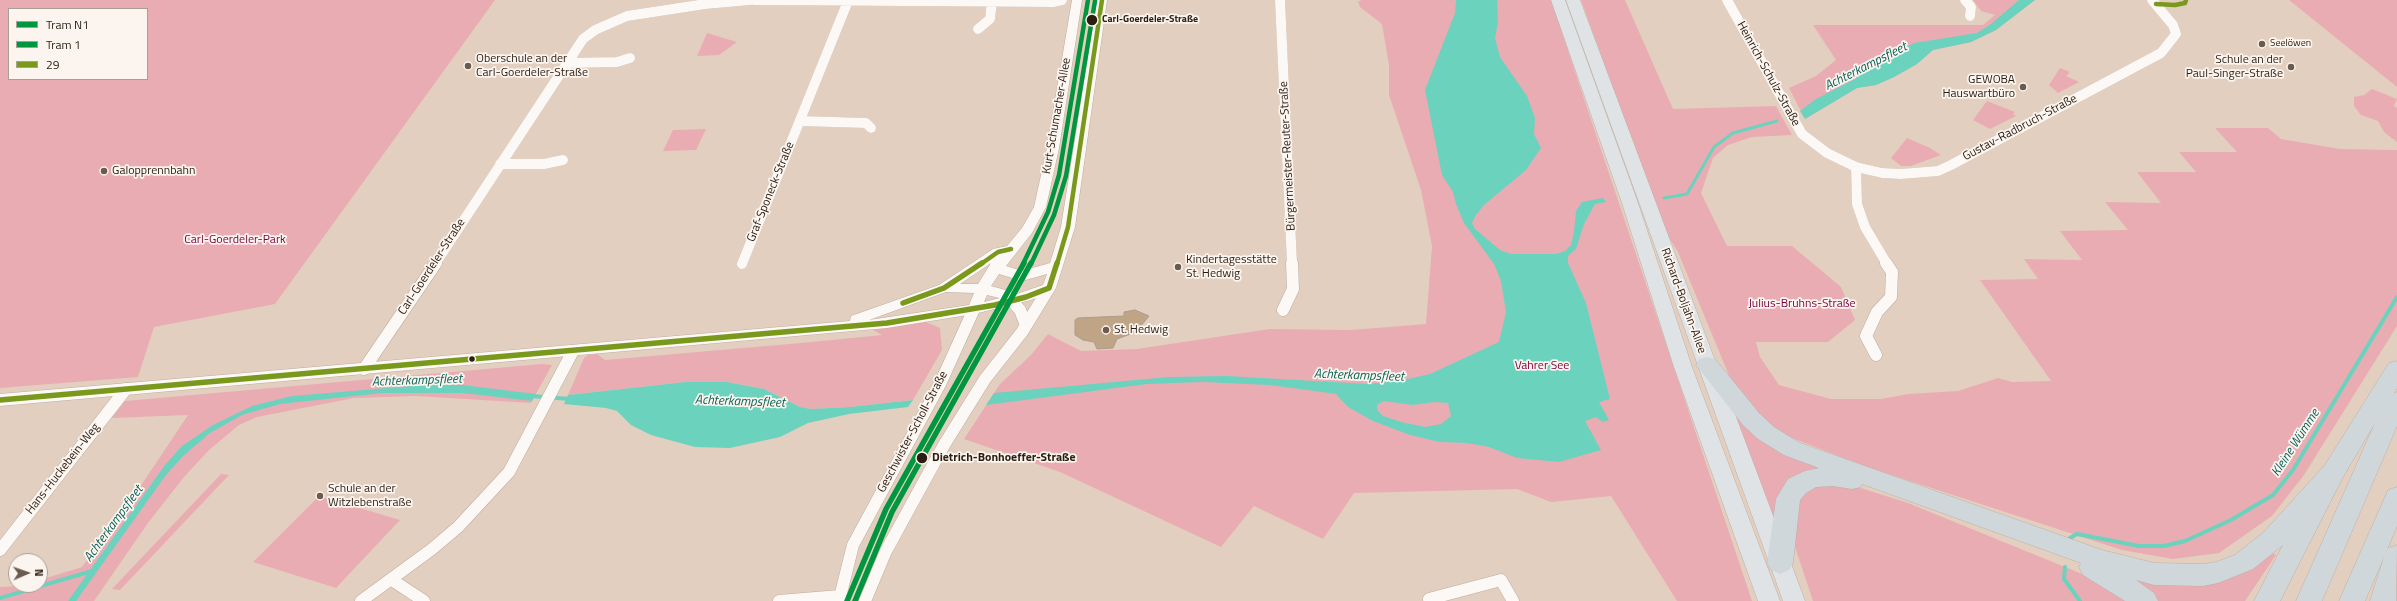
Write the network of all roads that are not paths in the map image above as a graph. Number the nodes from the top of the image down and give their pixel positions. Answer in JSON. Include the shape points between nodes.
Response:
{"nodes":[{"id":1,"x":750,"y":0,"type":"edge"},
{"id":2,"x":754,"y":0,"type":"edge"},
{"id":3,"x":1102,"y":0,"type":"edge"},
{"id":4,"x":1280,"y":0,"type":"edge"},
{"id":5,"x":1558,"y":0,"type":"edge"},
{"id":6,"x":1573,"y":0,"type":"edge"},
{"id":7,"x":1727,"y":0,"type":"edge"},
{"id":8,"x":1965,"y":0,"type":"edge"},
{"id":9,"x":848,"y":1,"type":"junction"},
{"id":10,"x":992,"y":1,"type":"junction"},
{"id":11,"x":1057,"y":1,"type":"edge"},
{"id":12,"x":2154,"y":2,"type":"edge"},
{"id":13,"x":1076,"y":4,"type":"edge"},
{"id":14,"x":1970,"y":16,"type":"dead end"},
{"id":15,"x":978,"y":29,"type":"dead end"},
{"id":16,"x":630,"y":58,"type":"dead end"},
{"id":17,"x":567,"y":63,"type":"junction"},
{"id":18,"x":800,"y":121,"type":"junction"},
{"id":19,"x":871,"y":128,"type":"dead end"},
{"id":20,"x":563,"y":160,"type":"dead end"},
{"id":21,"x":500,"y":164,"type":"junction"},
{"id":22,"x":1856,"y":166,"type":"junction"},
{"id":23,"x":1011,"y":249,"type":"junction"},
{"id":24,"x":742,"y":264,"type":"dead end"},
{"id":25,"x":996,"y":266,"type":"junction"},
{"id":26,"x":1057,"y":266,"type":"junction"},
{"id":27,"x":944,"y":288,"type":"junction"},
{"id":28,"x":1049,"y":288,"type":"junction"},
{"id":29,"x":982,"y":289,"type":"junction"},
{"id":30,"x":1012,"y":301,"type":"junction"},
{"id":31,"x":974,"y":309,"type":"junction"},
{"id":32,"x":1283,"y":310,"type":"dead end"},
{"id":33,"x":839,"y":325,"type":"junction"},
{"id":34,"x":1026,"y":325,"type":"junction"},
{"id":35,"x":573,"y":351,"type":"junction"},
{"id":36,"x":1876,"y":355,"type":"dead end"},
{"id":37,"x":1707,"y":365,"type":"junction"},
{"id":38,"x":364,"y":369,"type":"junction"},
{"id":39,"x":2397,"y":369,"type":"edge"},
{"id":40,"x":126,"y":389,"type":"junction"},
{"id":41,"x":0,"y":400,"type":"edge"},
{"id":42,"x":2397,"y":400,"type":"edge"},
{"id":43,"x":2333,"y":472,"type":"junction"},
{"id":44,"x":2397,"y":497,"type":"edge"},
{"id":45,"x":0,"y":550,"type":"edge"},
{"id":46,"x":2397,"y":555,"type":"edge"},
{"id":47,"x":1780,"y":563,"type":"junction"},
{"id":48,"x":392,"y":580,"type":"junction"},
{"id":49,"x":840,"y":598,"type":"edge"},
{"id":50,"x":1427,"y":600,"type":"edge"},
{"id":51,"x":361,"y":601,"type":"edge"},
{"id":52,"x":424,"y":601,"type":"edge"},
{"id":53,"x":780,"y":601,"type":"edge"},
{"id":54,"x":865,"y":601,"type":"edge"},
{"id":55,"x":1513,"y":601,"type":"edge"},
{"id":56,"x":1769,"y":601,"type":"edge"},
{"id":57,"x":1794,"y":601,"type":"edge"},
{"id":58,"x":2146,"y":601,"type":"edge"},
{"id":59,"x":2267,"y":601,"type":"edge"},
{"id":60,"x":2309,"y":601,"type":"edge"},
{"id":61,"x":2352,"y":601,"type":"edge"},
{"id":62,"x":2383,"y":601,"type":"edge"}],
"edges":[{"from":1,"to":17,"type":"street","name":"Carl-Goerdeler-Straße","via":[[698,5],[621,18],[595,30],[583,39]]},
{"from":2,"to":9,"type":"street"},
{"from":3,"to":26,"type":"street","name":"Kurt-Schumacher-Allee","via":[[1068,228]]},
{"from":4,"to":32,"type":"street","name":"Bürgermeister-Reuter-Straße","via":[[1294,289]]},
{"from":5,"to":56,"type":"main road","name":"Richard-Boljahn-Allee","via":[[1630,203],[1684,367]]},
{"from":6,"to":37,"type":"main road","name":"Richard-Boljahn-Allee"},
{"from":7,"to":22,"type":"street","name":"Heinrich-Schulz-Straße","via":[[1802,134],[1827,153]]},
{"from":8,"to":14,"type":"street","via":[[1971,7]]},
{"from":9,"to":10,"type":"street"},
{"from":9,"to":18,"type":"street","name":"Graf-Sponeck-Straße"},
{"from":10,"to":11,"type":"street"},
{"from":10,"to":15,"type":"street","via":[[990,19]]},
{"from":11,"to":13,"type":"street"},
{"from":12,"to":22,"type":"street","name":"Gustav-Radbruch-Straße","via":[[2173,25],[2176,34],[2161,53],[1938,171],[1882,173]]},
{"from":13,"to":23,"type":"street","name":"Kurt-Schumacher-Allee","via":[[1045,190],[1040,207],[1027,230]]},
{"from":16,"to":17,"type":"street","via":[[617,62]]},
{"from":17,"to":21,"type":"street","name":"Carl-Goerdeler-Straße"},
{"from":18,"to":19,"type":"street","via":[[866,123]]},
{"from":18,"to":24,"type":"street","name":"Graf-Sponeck-Straße"},
{"from":20,"to":21,"type":"street","via":[[544,164]]},
{"from":21,"to":38,"type":"street","name":"Carl-Goerdeler-Straße"},
{"from":22,"to":36,"type":"street","via":[[1856,204],[1892,272],[1894,285],[1891,297],[1877,312],[1866,336]]},
{"from":23,"to":25,"type":"street","name":"Kurt-Schumacher-Allee"},
{"from":23,"to":27,"type":"street","via":[[998,252]]},
{"from":25,"to":26,"type":"street","via":[[1008,273],[1022,276]]},
{"from":25,"to":29,"type":"street","name":"Geschwister-Scholl-Straße"},
{"from":26,"to":28,"type":"street","name":"Kurt-Schumacher-Allee"},
{"from":27,"to":29,"type":"street"},
{"from":27,"to":33,"type":"street"},
{"from":28,"to":30,"type":"street"},
{"from":28,"to":34,"type":"street"},
{"from":29,"to":30,"type":"street","via":[[1004,294]]},
{"from":29,"to":31,"type":"street","name":"Geschwister-Scholl-Straße"},
{"from":30,"to":31,"type":"street"},
{"from":30,"to":34,"type":"street","via":[[1020,310]]},
{"from":31,"to":33,"type":"street","via":[[887,323]]},
{"from":31,"to":49,"type":"street","name":"Geschwister-Scholl-Straße","via":[[940,384],[853,545]]},
{"from":33,"to":35,"type":"street"},
{"from":34,"to":54,"type":"street","via":[[985,379],[944,445],[886,552]]},
{"from":35,"to":38,"type":"street"},
{"from":35,"to":48,"type":"street","via":[[509,472],[458,527]]},
{"from":37,"to":43,"type":"highway","via":[[1751,419],[1766,433],[1792,449],[2101,560],[2154,574],[2203,575],[2244,562],[2273,538]]},
{"from":37,"to":47,"type":"main road","name":"Richard-Boljahn-Allee"},
{"from":38,"to":40,"type":"street"},
{"from":39,"to":43,"type":"highway"},
{"from":40,"to":41,"type":"street"},
{"from":40,"to":45,"type":"street","name":"Hans-Huckebein-Weg"},
{"from":42,"to":60,"type":"highway"},
{"from":43,"to":59,"type":"highway"},
{"from":44,"to":61,"type":"highway"},
{"from":46,"to":62,"type":"highway"},
{"from":47,"to":57,"type":"main road","name":"Richard-Boljahn-Allee"},
{"from":47,"to":58,"type":"highway","via":[[1788,499],[1792,492],[1804,481],[1833,477],[1855,481],[2090,566],[2121,583]]},
{"from":48,"to":51,"type":"street"},
{"from":48,"to":52,"type":"street"},
{"from":49,"to":53,"type":"street"},
{"from":50,"to":55,"type":"street","via":[[1501,580]]}]}
